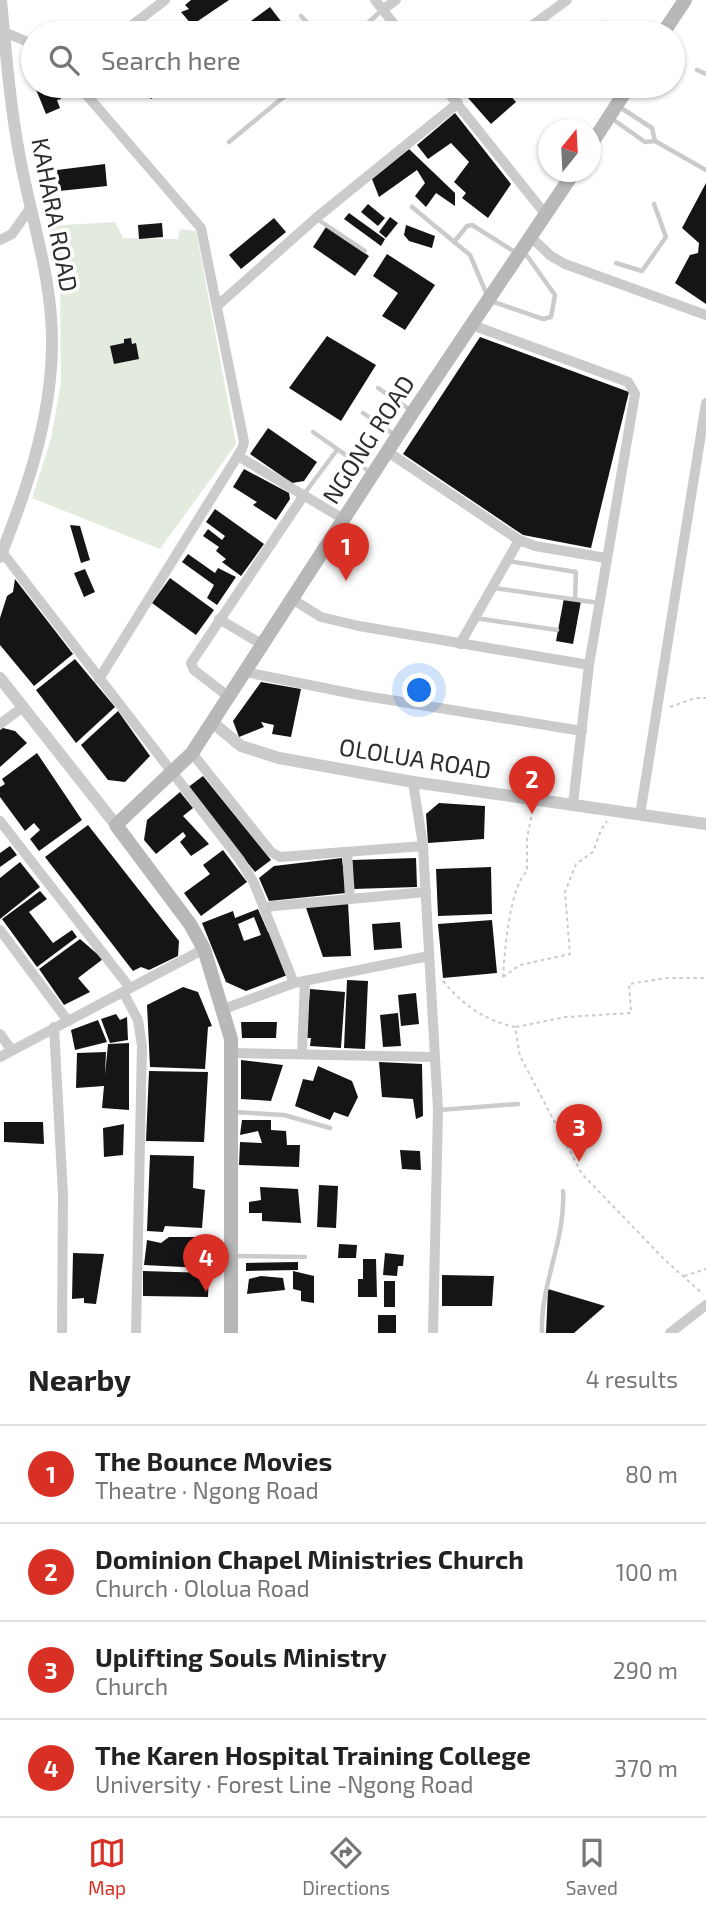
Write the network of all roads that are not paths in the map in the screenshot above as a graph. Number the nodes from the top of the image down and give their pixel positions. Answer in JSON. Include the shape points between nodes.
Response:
{"nodes":[{"id":1,"x":1,"y":0,"type":"edge"},
{"id":2,"x":165,"y":0,"type":"edge"},
{"id":3,"x":374,"y":0,"type":"edge"},
{"id":4,"x":396,"y":0,"type":"edge"},
{"id":5,"x":567,"y":0,"type":"edge"},
{"id":6,"x":685,"y":0,"type":"edge"},
{"id":7,"x":382,"y":10,"type":"junction"},
{"id":8,"x":301,"y":16,"type":"dead end"},
{"id":9,"x":138,"y":21,"type":"edge"},
{"id":10,"x":306,"y":21,"type":"edge"},
{"id":11,"x":371,"y":21,"type":"edge"},
{"id":12,"x":391,"y":21,"type":"edge"},
{"id":13,"x":538,"y":21,"type":"edge"},
{"id":14,"x":671,"y":21,"type":"edge"},
{"id":15,"x":4,"y":32,"type":"junction"},
{"id":16,"x":21,"y":39,"type":"edge"},
{"id":17,"x":697,"y":70,"type":"dead end"},
{"id":18,"x":706,"y":74,"type":"edge"},
{"id":19,"x":5,"y":83,"type":"edge"},
{"id":20,"x":89,"y":98,"type":"edge"},
{"id":21,"x":282,"y":98,"type":"edge"},
{"id":22,"x":455,"y":98,"type":"edge"},
{"id":23,"x":621,"y":98,"type":"edge"},
{"id":24,"x":458,"y":103,"type":"junction"},
{"id":25,"x":613,"y":111,"type":"junction"},
{"id":26,"x":601,"y":129,"type":"edge"},
{"id":27,"x":655,"y":141,"type":"junction"},
{"id":28,"x":229,"y":142,"type":"dead end"},
{"id":29,"x":706,"y":170,"type":"edge"},
{"id":30,"x":567,"y":182,"type":"edge"},
{"id":31,"x":654,"y":204,"type":"dead end"},
{"id":32,"x":412,"y":207,"type":"dead end"},
{"id":33,"x":31,"y":208,"type":"junction"},
{"id":34,"x":545,"y":215,"type":"junction"},
{"id":35,"x":316,"y":218,"type":"junction"},
{"id":36,"x":0,"y":240,"type":"edge"},
{"id":37,"x":454,"y":242,"type":"junction"},
{"id":38,"x":524,"y":247,"type":"junction"},
{"id":39,"x":365,"y":251,"type":"dead end"},
{"id":40,"x":615,"y":262,"type":"dead end"},
{"id":41,"x":489,"y":300,"type":"junction"},
{"id":42,"x":217,"y":306,"type":"junction"},
{"id":43,"x":706,"y":315,"type":"edge"},
{"id":44,"x":472,"y":325,"type":"junction"},
{"id":45,"x":378,"y":388,"type":"dead end"},
{"id":46,"x":706,"y":402,"type":"edge"},
{"id":47,"x":413,"y":412,"type":"junction"},
{"id":48,"x":363,"y":413,"type":"dead end"},
{"id":49,"x":313,"y":432,"type":"dead end"},
{"id":50,"x":397,"y":437,"type":"junction"},
{"id":51,"x":337,"y":450,"type":"junction"},
{"id":52,"x":388,"y":452,"type":"junction"},
{"id":53,"x":238,"y":456,"type":"junction"},
{"id":54,"x":374,"y":475,"type":"junction"},
{"id":55,"x":304,"y":495,"type":"junction"},
{"id":56,"x":345,"y":520,"type":"junction"},
{"id":57,"x":519,"y":540,"type":"junction"},
{"id":58,"x":1,"y":555,"type":"edge"},
{"id":59,"x":606,"y":558,"type":"junction"},
{"id":60,"x":507,"y":561,"type":"junction"},
{"id":61,"x":493,"y":588,"type":"junction"},
{"id":62,"x":292,"y":599,"type":"junction"},
{"id":63,"x":575,"y":599,"type":"junction"},
{"id":64,"x":599,"y":603,"type":"junction"},
{"id":65,"x":474,"y":618,"type":"junction"},
{"id":66,"x":219,"y":619,"type":"junction"},
{"id":67,"x":557,"y":630,"type":"dead end"},
{"id":68,"x":460,"y":644,"type":"junction"},
{"id":69,"x":263,"y":645,"type":"junction"},
{"id":70,"x":589,"y":665,"type":"junction"},
{"id":71,"x":246,"y":672,"type":"junction"},
{"id":72,"x":0,"y":678,"type":"edge"},
{"id":73,"x":99,"y":678,"type":"junction"},
{"id":74,"x":229,"y":697,"type":"junction"},
{"id":75,"x":23,"y":707,"type":"junction"},
{"id":76,"x":212,"y":722,"type":"junction"},
{"id":77,"x":0,"y":724,"type":"edge"},
{"id":78,"x":582,"y":730,"type":"junction"},
{"id":79,"x":192,"y":753,"type":"junction"},
{"id":80,"x":172,"y":775,"type":"junction"},
{"id":81,"x":413,"y":782,"type":"junction"},
{"id":82,"x":573,"y":804,"type":"junction"},
{"id":83,"x":640,"y":815,"type":"junction"},
{"id":84,"x":0,"y":821,"type":"edge"},
{"id":85,"x":706,"y":824,"type":"edge"},
{"id":86,"x":116,"y":825,"type":"junction"},
{"id":87,"x":423,"y":846,"type":"junction"},
{"id":88,"x":346,"y":852,"type":"junction"},
{"id":89,"x":426,"y":892,"type":"junction"},
{"id":90,"x":351,"y":898,"type":"junction"},
{"id":91,"x":264,"y":907,"type":"junction"},
{"id":92,"x":0,"y":930,"type":"edge"},
{"id":93,"x":204,"y":949,"type":"junction"},
{"id":94,"x":429,"y":956,"type":"junction"},
{"id":95,"x":300,"y":982,"type":"junction"},
{"id":96,"x":126,"y":990,"type":"junction"},
{"id":97,"x":224,"y":1009,"type":"junction"},
{"id":98,"x":68,"y":1021,"type":"junction"},
{"id":99,"x":54,"y":1027,"type":"junction"},
{"id":100,"x":0,"y":1034,"type":"edge"},
{"id":101,"x":11,"y":1049,"type":"junction"},
{"id":102,"x":233,"y":1053,"type":"junction"},
{"id":103,"x":302,"y":1053,"type":"junction"},
{"id":104,"x":0,"y":1057,"type":"edge"},
{"id":105,"x":434,"y":1058,"type":"junction"},
{"id":106,"x":518,"y":1104,"type":"dead end"},
{"id":107,"x":438,"y":1110,"type":"junction"},
{"id":108,"x":233,"y":1112,"type":"junction"},
{"id":109,"x":330,"y":1128,"type":"dead end"},
{"id":110,"x":564,"y":1191,"type":"dead end"},
{"id":111,"x":231,"y":1256,"type":"junction"},
{"id":112,"x":305,"y":1257,"type":"dead end"},
{"id":113,"x":706,"y":1305,"type":"edge"},
{"id":114,"x":62,"y":1333,"type":"edge"},
{"id":115,"x":136,"y":1333,"type":"edge"},
{"id":116,"x":231,"y":1333,"type":"edge"},
{"id":117,"x":433,"y":1333,"type":"edge"},
{"id":118,"x":542,"y":1333,"type":"edge"},
{"id":119,"x":670,"y":1333,"type":"edge"}],
"edges":[{"from":1,"to":15,"type":"street","name":"KAHARA ROAD"},
{"from":2,"to":9,"type":"street"},
{"from":3,"to":7,"type":"street"},
{"from":4,"to":7,"type":"street"},
{"from":5,"to":13,"type":"street"},
{"from":6,"to":14,"type":"main road"},
{"from":7,"to":11,"type":"lane"},
{"from":7,"to":12,"type":"street"},
{"from":8,"to":10,"type":"lane"},
{"from":15,"to":16,"type":"street"},
{"from":15,"to":19,"type":"street","name":"KAHARA ROAD"},
{"from":17,"to":18,"type":"lane"},
{"from":19,"to":33,"type":"street","name":"KAHARA ROAD"},
{"from":20,"to":42,"type":"street","via":[[201,228]]},
{"from":21,"to":28,"type":"lane"},
{"from":22,"to":24,"type":"street"},
{"from":23,"to":25,"type":"main road"},
{"from":24,"to":34,"type":"street"},
{"from":24,"to":35,"type":"street"},
{"from":25,"to":26,"type":"main road"},
{"from":25,"to":27,"type":"lane","via":[[645,142]]},
{"from":25,"to":27,"type":"lane","via":[[652,128]]},
{"from":27,"to":29,"type":"lane"},
{"from":30,"to":34,"type":"main road","name":"NGONG ROAD"},
{"from":31,"to":40,"type":"lane","via":[[666,237],[642,271]]},
{"from":32,"to":37,"type":"lane"},
{"from":33,"to":36,"type":"street","via":[[12,234]]},
{"from":33,"to":58,"type":"street","name":"KAHARA ROAD","via":[[48,276],[52,348],[44,420]]},
{"from":34,"to":38,"type":"main road","name":"NGONG ROAD"},
{"from":35,"to":39,"type":"lane"},
{"from":35,"to":42,"type":"street"},
{"from":37,"to":38,"type":"lane","via":[[472,225]]},
{"from":37,"to":41,"type":"lane","via":[[470,255]]},
{"from":38,"to":41,"type":"main road","name":"NGONG ROAD"},
{"from":38,"to":41,"type":"lane","via":[[555,295],[551,317],[543,319]]},
{"from":38,"to":43,"type":"street"},
{"from":41,"to":44,"type":"main road","name":"NGONG ROAD"},
{"from":42,"to":53,"type":"street","via":[[243,437]]},
{"from":44,"to":47,"type":"main road","name":"NGONG ROAD"},
{"from":44,"to":59,"type":"street","via":[[633,387]]},
{"from":45,"to":47,"type":"lane"},
{"from":46,"to":83,"type":"street"},
{"from":47,"to":50,"type":"main road","name":"NGONG ROAD"},
{"from":48,"to":50,"type":"lane"},
{"from":49,"to":51,"type":"lane"},
{"from":50,"to":52,"type":"main road","name":"NGONG ROAD"},
{"from":51,"to":54,"type":"lane"},
{"from":51,"to":55,"type":"lane"},
{"from":52,"to":54,"type":"main road","name":"NGONG ROAD"},
{"from":52,"to":57,"type":"street"},
{"from":53,"to":55,"type":"street"},
{"from":53,"to":73,"type":"street"},
{"from":54,"to":56,"type":"main road","name":"NGONG ROAD"},
{"from":55,"to":56,"type":"street"},
{"from":55,"to":66,"type":"street"},
{"from":56,"to":62,"type":"main road","name":"NGONG ROAD"},
{"from":57,"to":59,"type":"street","via":[[535,547]]},
{"from":57,"to":60,"type":"street"},
{"from":58,"to":73,"type":"street"},
{"from":59,"to":64,"type":"street"},
{"from":60,"to":61,"type":"street"},
{"from":60,"to":63,"type":"lane","via":[[576,572]]},
{"from":61,"to":63,"type":"lane"},
{"from":61,"to":65,"type":"street"},
{"from":62,"to":68,"type":"street","via":[[321,617]]},
{"from":62,"to":69,"type":"main road","name":"NGONG ROAD"},
{"from":63,"to":64,"type":"lane"},
{"from":64,"to":70,"type":"street"},
{"from":65,"to":67,"type":"lane"},
{"from":65,"to":68,"type":"street"},
{"from":66,"to":69,"type":"street"},
{"from":66,"to":74,"type":"street","via":[[191,663]]},
{"from":68,"to":70,"type":"street"},
{"from":69,"to":71,"type":"main road","name":"NGONG ROAD"},
{"from":70,"to":78,"type":"street"},
{"from":71,"to":74,"type":"main road","name":"NGONG ROAD"},
{"from":71,"to":78,"type":"street"},
{"from":72,"to":75,"type":"street"},
{"from":73,"to":80,"type":"street"},
{"from":74,"to":76,"type":"main road","name":"NGONG ROAD"},
{"from":75,"to":77,"type":"street"},
{"from":75,"to":86,"type":"street"},
{"from":76,"to":79,"type":"main road","name":"NGONG ROAD"},
{"from":76,"to":81,"type":"street","name":"OLOLUA ROAD","via":[[241,746],[259,754]]},
{"from":78,"to":82,"type":"street"},
{"from":79,"to":80,"type":"main road","name":"NGONG ROAD"},
{"from":79,"to":88,"type":"street","via":[[275,855]]},
{"from":80,"to":86,"type":"main road","name":"NGONG ROAD"},
{"from":80,"to":91,"type":"street","via":[[240,860]]},
{"from":81,"to":82,"type":"street","name":"OLOLUA ROAD"},
{"from":81,"to":87,"type":"street"},
{"from":82,"to":83,"type":"street","name":"OLOLUA ROAD"},
{"from":83,"to":85,"type":"street","name":"OLOLUA ROAD"},
{"from":84,"to":96,"type":"street"},
{"from":86,"to":93,"type":"main road"},
{"from":87,"to":88,"type":"street"},
{"from":87,"to":89,"type":"street"},
{"from":88,"to":90,"type":"street"},
{"from":89,"to":90,"type":"street"},
{"from":89,"to":94,"type":"street"},
{"from":90,"to":91,"type":"street"},
{"from":91,"to":95,"type":"street"},
{"from":92,"to":98,"type":"street"},
{"from":93,"to":96,"type":"street"},
{"from":93,"to":97,"type":"main road"},
{"from":94,"to":95,"type":"street"},
{"from":94,"to":105,"type":"street"},
{"from":95,"to":97,"type":"street"},
{"from":95,"to":103,"type":"street"},
{"from":96,"to":98,"type":"street"},
{"from":96,"to":115,"type":"street","via":[[142,1046]]},
{"from":97,"to":102,"type":"main road"},
{"from":98,"to":99,"type":"street"},
{"from":99,"to":101,"type":"street"},
{"from":99,"to":114,"type":"street","via":[[64,1195]]},
{"from":100,"to":101,"type":"street"},
{"from":101,"to":104,"type":"street"},
{"from":102,"to":103,"type":"street"},
{"from":102,"to":108,"type":"main road"},
{"from":103,"to":105,"type":"street"},
{"from":105,"to":107,"type":"street"},
{"from":106,"to":107,"type":"lane"},
{"from":107,"to":117,"type":"street"},
{"from":108,"to":109,"type":"lane","via":[[284,1115]]},
{"from":108,"to":111,"type":"main road"},
{"from":110,"to":118,"type":"lane"},
{"from":111,"to":112,"type":"lane"},
{"from":111,"to":116,"type":"main road"},
{"from":113,"to":119,"type":"street"}]}
